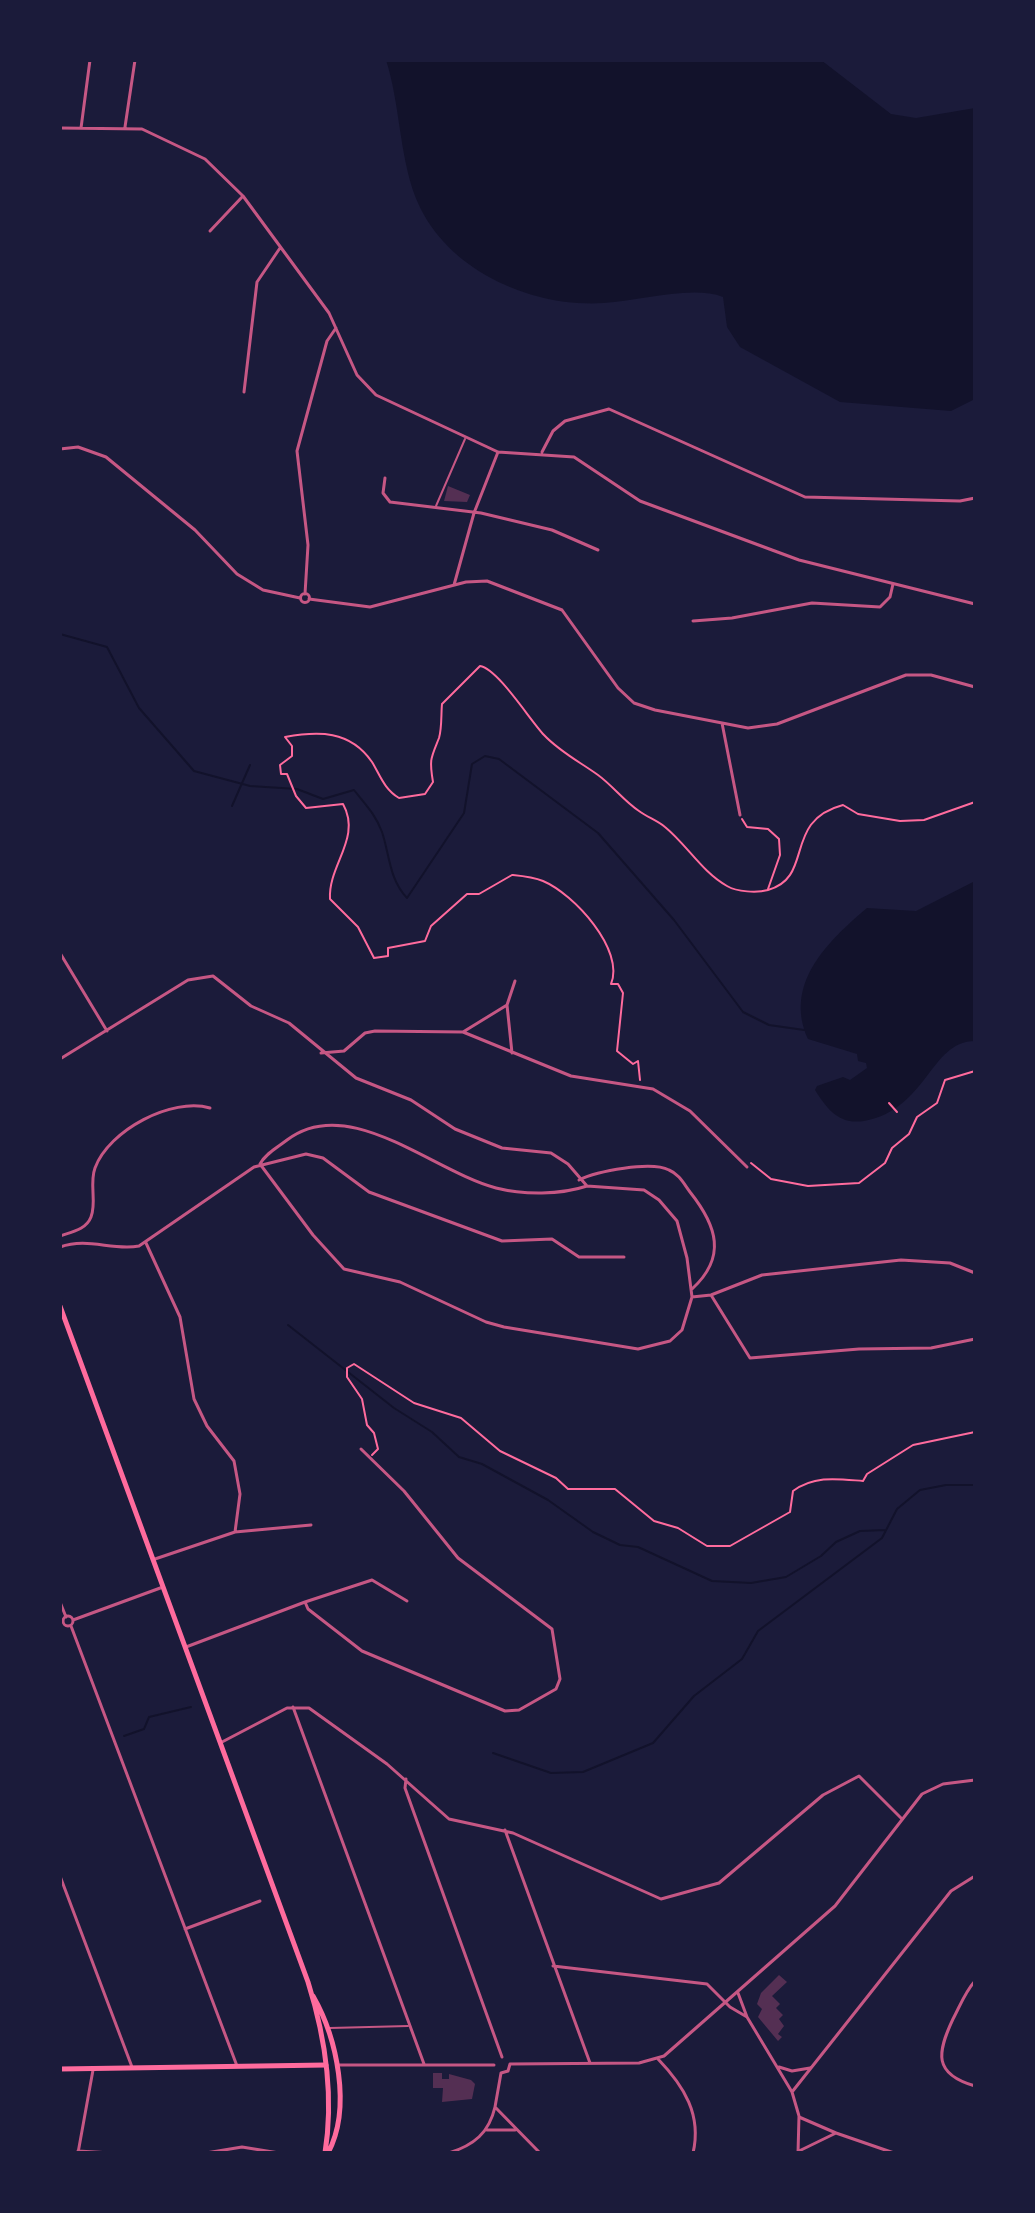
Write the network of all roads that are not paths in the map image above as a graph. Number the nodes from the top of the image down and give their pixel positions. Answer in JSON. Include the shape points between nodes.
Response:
{"nodes":[{"id":1,"x":90,"y":60,"type":"edge"},
{"id":2,"x":135,"y":60,"type":"edge"},
{"id":3,"x":125,"y":127,"type":"junction"},
{"id":4,"x":60,"y":128,"type":"edge"},
{"id":5,"x":81,"y":128,"type":"junction"},
{"id":6,"x":243,"y":196,"type":"junction"},
{"id":7,"x":210,"y":231,"type":"dead end"},
{"id":8,"x":280,"y":248,"type":"junction"},
{"id":9,"x":336,"y":328,"type":"junction"},
{"id":10,"x":244,"y":392,"type":"dead end"},
{"id":11,"x":466,"y":438,"type":"junction"},
{"id":12,"x":60,"y":449,"type":"edge"},
{"id":13,"x":498,"y":452,"type":"junction"},
{"id":14,"x":542,"y":452,"type":"junction"},
{"id":15,"x":385,"y":478,"type":"dead end"},
{"id":16,"x":975,"y":498,"type":"edge"},
{"id":17,"x":436,"y":507,"type":"junction"},
{"id":18,"x":474,"y":513,"type":"junction"},
{"id":19,"x":598,"y":550,"type":"dead end"},
{"id":20,"x":893,"y":584,"type":"junction"},
{"id":21,"x":454,"y":585,"type":"junction"},
{"id":22,"x":305,"y":594,"type":"junction"},
{"id":23,"x":300,"y":598,"type":"junction"},
{"id":24,"x":309,"y":599,"type":"junction"},
{"id":25,"x":975,"y":604,"type":"edge"},
{"id":26,"x":693,"y":621,"type":"dead end"},
{"id":27,"x":975,"y":687,"type":"edge"},
{"id":28,"x":722,"y":723,"type":"junction"},
{"id":29,"x":740,"y":815,"type":"road end"},
{"id":30,"x":60,"y":953,"type":"edge"},
{"id":31,"x":515,"y":981,"type":"dead end"},
{"id":32,"x":507,"y":1005,"type":"junction"},
{"id":33,"x":107,"y":1031,"type":"junction"},
{"id":34,"x":463,"y":1032,"type":"junction"},
{"id":35,"x":321,"y":1053,"type":"junction"},
{"id":36,"x":512,"y":1055,"type":"junction"},
{"id":37,"x":60,"y":1059,"type":"edge"},
{"id":38,"x":210,"y":1108,"type":"dead end"},
{"id":39,"x":260,"y":1164,"type":"junction"},
{"id":40,"x":747,"y":1167,"type":"road end"},
{"id":41,"x":579,"y":1180,"type":"junction"},
{"id":42,"x":587,"y":1186,"type":"junction"},
{"id":43,"x":60,"y":1236,"type":"edge"},
{"id":44,"x":146,"y":1243,"type":"junction"},
{"id":45,"x":60,"y":1247,"type":"edge"},
{"id":46,"x":624,"y":1257,"type":"dead end"},
{"id":47,"x":975,"y":1273,"type":"edge"},
{"id":48,"x":692,"y":1289,"type":"junction"},
{"id":49,"x":711,"y":1295,"type":"junction"},
{"id":50,"x":692,"y":1297,"type":"junction"},
{"id":51,"x":60,"y":1306,"type":"edge"},
{"id":52,"x":975,"y":1339,"type":"edge"},
{"id":53,"x":361,"y":1449,"type":"dead end"},
{"id":54,"x":311,"y":1525,"type":"dead end"},
{"id":55,"x":235,"y":1532,"type":"junction"},
{"id":56,"x":154,"y":1560,"type":"junction"},
{"id":57,"x":163,"y":1587,"type":"junction"},
{"id":58,"x":407,"y":1601,"type":"dead end"},
{"id":59,"x":60,"y":1602,"type":"edge"},
{"id":60,"x":305,"y":1602,"type":"junction"},
{"id":61,"x":66,"y":1617,"type":"junction"},
{"id":62,"x":73,"y":1620,"type":"junction"},
{"id":63,"x":62,"y":1624,"type":"edge"},
{"id":64,"x":71,"y":1626,"type":"junction"},
{"id":65,"x":185,"y":1647,"type":"junction"},
{"id":66,"x":293,"y":1707,"type":"junction"},
{"id":67,"x":220,"y":1743,"type":"junction"},
{"id":68,"x":406,"y":1779,"type":"junction"},
{"id":69,"x":975,"y":1780,"type":"edge"},
{"id":70,"x":902,"y":1819,"type":"junction"},
{"id":71,"x":505,"y":1830,"type":"junction"},
{"id":72,"x":60,"y":1876,"type":"edge"},
{"id":73,"x":975,"y":1876,"type":"edge"},
{"id":74,"x":260,"y":1901,"type":"dead end"},
{"id":75,"x":185,"y":1929,"type":"junction"},
{"id":76,"x":553,"y":1966,"type":"junction"},
{"id":77,"x":975,"y":1981,"type":"edge"},
{"id":78,"x":311,"y":1991,"type":"junction"},
{"id":79,"x":738,"y":1992,"type":"junction"},
{"id":80,"x":726,"y":2002,"type":"junction"},
{"id":81,"x":747,"y":2017,"type":"junction"},
{"id":82,"x":408,"y":2026,"type":"junction"},
{"id":83,"x":329,"y":2028,"type":"junction"},
{"id":84,"x":502,"y":2057,"type":"junction"},
{"id":85,"x":658,"y":2059,"type":"junction"},
{"id":86,"x":424,"y":2064,"type":"junction"},
{"id":87,"x":510,"y":2064,"type":"junction"},
{"id":88,"x":590,"y":2064,"type":"junction"},
{"id":89,"x":326,"y":2065,"type":"junction"},
{"id":90,"x":337,"y":2065,"type":"junction"},
{"id":91,"x":494,"y":2065,"type":"junction"},
{"id":92,"x":237,"y":2066,"type":"junction"},
{"id":93,"x":132,"y":2067,"type":"junction"},
{"id":94,"x":779,"y":2067,"type":"junction"},
{"id":95,"x":93,"y":2068,"type":"junction"},
{"id":96,"x":812,"y":2068,"type":"junction"},
{"id":97,"x":60,"y":2069,"type":"edge"},
{"id":98,"x":501,"y":2073,"type":"junction"},
{"id":99,"x":975,"y":2086,"type":"edge"},
{"id":100,"x":792,"y":2092,"type":"junction"},
{"id":101,"x":495,"y":2107,"type":"junction"},
{"id":102,"x":799,"y":2116,"type":"junction"},
{"id":103,"x":487,"y":2130,"type":"junction"},
{"id":104,"x":515,"y":2130,"type":"junction"},
{"id":105,"x":836,"y":2133,"type":"junction"},
{"id":106,"x":464,"y":2148,"type":"junction"},
{"id":107,"x":78,"y":2152,"type":"edge"},
{"id":108,"x":798,"y":2152,"type":"edge"},
{"id":109,"x":111,"y":2153,"type":"edge"},
{"id":110,"x":206,"y":2153,"type":"edge"},
{"id":111,"x":279,"y":2153,"type":"edge"},
{"id":112,"x":326,"y":2153,"type":"edge"},
{"id":113,"x":449,"y":2153,"type":"edge"},
{"id":114,"x":460,"y":2153,"type":"edge"},
{"id":115,"x":540,"y":2153,"type":"edge"},
{"id":116,"x":693,"y":2153,"type":"edge"},
{"id":117,"x":894,"y":2153,"type":"edge"}],
"edges":[{"from":1,"to":5,"type":"street"},
{"from":2,"to":3,"type":"street"},
{"from":3,"to":5,"type":"street"},
{"from":3,"to":6,"type":"street","via":[[148,131],[196,154]]},
{"from":4,"to":5,"type":"street"},
{"from":6,"to":7,"type":"street"},
{"from":6,"to":8,"type":"street"},
{"from":8,"to":9,"type":"street"},
{"from":8,"to":10,"type":"street","via":[[257,282]]},
{"from":9,"to":11,"type":"street","via":[[367,388]]},
{"from":9,"to":22,"type":"street","via":[[327,341],[297,446],[308,545]]},
{"from":11,"to":13,"type":"street"},
{"from":11,"to":17,"type":"lane"},
{"from":12,"to":23,"type":"street","via":[[78,447],[106,457],[195,530],[237,574],[263,590]]},
{"from":13,"to":14,"type":"street"},
{"from":13,"to":18,"type":"street"},
{"from":14,"to":16,"type":"street","via":[[565,421],[609,409],[805,497]]},
{"from":14,"to":20,"type":"street","via":[[579,459],[631,496],[680,517],[799,560]]},
{"from":15,"to":17,"type":"street","via":[[385,499]]},
{"from":17,"to":18,"type":"street"},
{"from":18,"to":19,"type":"street","via":[[552,530]]},
{"from":18,"to":21,"type":"street"},
{"from":20,"to":25,"type":"street"},
{"from":20,"to":26,"type":"street","via":[[880,607],[812,603]]},
{"from":21,"to":24,"type":"street","via":[[370,607]]},
{"from":21,"to":28,"type":"street","via":[[487,581],[555,606],[625,696],[655,710]]},
{"from":22,"to":23,"type":"street"},
{"from":22,"to":24,"type":"street"},
{"from":23,"to":24,"type":"street","via":[[303,603]]},
{"from":27,"to":28,"type":"street","via":[[931,675],[906,675],[768,727]]},
{"from":28,"to":29,"type":"street"},
{"from":30,"to":33,"type":"street"},
{"from":31,"to":32,"type":"street"},
{"from":32,"to":34,"type":"street"},
{"from":32,"to":36,"type":"street"},
{"from":33,"to":35,"type":"street","via":[[204,974],[222,980],[260,1011],[289,1023]]},
{"from":33,"to":37,"type":"street"},
{"from":34,"to":35,"type":"street","via":[[375,1031],[344,1051]]},
{"from":34,"to":36,"type":"street"},
{"from":35,"to":41,"type":"street","via":[[356,1078],[411,1100],[455,1129],[509,1151],[551,1153]]},
{"from":36,"to":40,"type":"street","via":[[571,1076],[639,1085],[672,1098]]},
{"from":38,"to":43,"type":"street","via":[[192,1105],[165,1112],[116,1140],[94,1170],[91,1218],[85,1227]]},
{"from":39,"to":42,"type":"street","via":[[294,1135],[323,1123],[382,1135],[444,1169],[494,1188],[543,1193]]},
{"from":39,"to":44,"type":"street"},
{"from":39,"to":46,"type":"street","via":[[315,1155],[369,1192],[502,1241],[552,1239],[579,1257]]},
{"from":39,"to":50,"type":"street","via":[[344,1269],[400,1282],[486,1322],[638,1349],[670,1341],[682,1330]]},
{"from":41,"to":42,"type":"street"},
{"from":41,"to":48,"type":"street","via":[[594,1173],[656,1166],[676,1174],[706,1212],[713,1236],[714,1257]]},
{"from":42,"to":48,"type":"street","via":[[636,1188],[659,1200],[682,1231]]},
{"from":44,"to":45,"type":"street"},
{"from":44,"to":55,"type":"street","via":[[180,1317],[194,1399],[234,1461],[240,1494]]},
{"from":47,"to":49,"type":"street","via":[[950,1263],[901,1260],[762,1275]]},
{"from":48,"to":50,"type":"street"},
{"from":49,"to":50,"type":"street"},
{"from":49,"to":52,"type":"street","via":[[750,1358],[931,1348]]},
{"from":51,"to":56,"type":"main road"},
{"from":53,"to":60,"type":"street","via":[[404,1491],[458,1558],[552,1629],[559,1685],[519,1710],[505,1711],[362,1651]]},
{"from":54,"to":55,"type":"street"},
{"from":55,"to":56,"type":"street"},
{"from":56,"to":57,"type":"main road"},
{"from":57,"to":62,"type":"street"},
{"from":57,"to":65,"type":"main road"},
{"from":58,"to":60,"type":"street","via":[[372,1580]]},
{"from":59,"to":61,"type":"street"},
{"from":60,"to":65,"type":"street"},
{"from":61,"to":62,"type":"street"},
{"from":61,"to":63,"type":"street"},
{"from":62,"to":64,"type":"street"},
{"from":63,"to":64,"type":"street"},
{"from":64,"to":75,"type":"street"},
{"from":65,"to":67,"type":"main road"},
{"from":66,"to":67,"type":"street"},
{"from":66,"to":68,"type":"street","via":[[309,1708]]},
{"from":66,"to":82,"type":"street"},
{"from":67,"to":78,"type":"main road"},
{"from":68,"to":71,"type":"street","via":[[449,1819]]},
{"from":68,"to":84,"type":"street","via":[[431,1866]]},
{"from":69,"to":70,"type":"street","via":[[935,1787],[922,1794]]},
{"from":70,"to":71,"type":"street","via":[[859,1776],[823,1795],[719,1883],[661,1899]]},
{"from":70,"to":79,"type":"street","via":[[835,1906]]},
{"from":71,"to":76,"type":"street"},
{"from":72,"to":93,"type":"street"},
{"from":73,"to":96,"type":"street","via":[[951,1891]]},
{"from":74,"to":75,"type":"street"},
{"from":75,"to":92,"type":"street"},
{"from":76,"to":80,"type":"street","via":[[707,1984]]},
{"from":76,"to":88,"type":"street"},
{"from":77,"to":99,"type":"street","via":[[941,2051],[948,2073]]},
{"from":78,"to":83,"type":"main road"},
{"from":78,"to":89,"type":"main road"},
{"from":79,"to":80,"type":"street"},
{"from":79,"to":81,"type":"street"},
{"from":80,"to":81,"type":"street"},
{"from":80,"to":85,"type":"street"},
{"from":81,"to":94,"type":"street"},
{"from":82,"to":83,"type":"lane"},
{"from":82,"to":86,"type":"street"},
{"from":83,"to":90,"type":"main road"},
{"from":84,"to":87,"type":"street"},
{"from":84,"to":91,"type":"street"},
{"from":85,"to":88,"type":"street"},
{"from":85,"to":116,"type":"street","via":[[693,2109]]},
{"from":86,"to":90,"type":"street"},
{"from":86,"to":91,"type":"street"},
{"from":87,"to":88,"type":"street"},
{"from":87,"to":98,"type":"street"},
{"from":89,"to":92,"type":"main road"},
{"from":89,"to":112,"type":"main road"},
{"from":90,"to":112,"type":"main road","via":[[337,2126]]},
{"from":91,"to":98,"type":"street"},
{"from":92,"to":93,"type":"main road"},
{"from":93,"to":95,"type":"main road"},
{"from":94,"to":96,"type":"street"},
{"from":94,"to":100,"type":"street"},
{"from":95,"to":97,"type":"main road"},
{"from":95,"to":107,"type":"street"},
{"from":96,"to":100,"type":"street"},
{"from":98,"to":101,"type":"street"},
{"from":100,"to":102,"type":"street"},
{"from":101,"to":103,"type":"street"},
{"from":101,"to":104,"type":"street"},
{"from":102,"to":105,"type":"street"},
{"from":102,"to":108,"type":"street"},
{"from":103,"to":104,"type":"street"},
{"from":103,"to":106,"type":"street"},
{"from":104,"to":115,"type":"street"},
{"from":105,"to":108,"type":"street"},
{"from":105,"to":117,"type":"street"},
{"from":106,"to":113,"type":"street"},
{"from":106,"to":114,"type":"street"},
{"from":107,"to":109,"type":"street"},
{"from":110,"to":111,"type":"street","via":[[242,2147]]}]}
